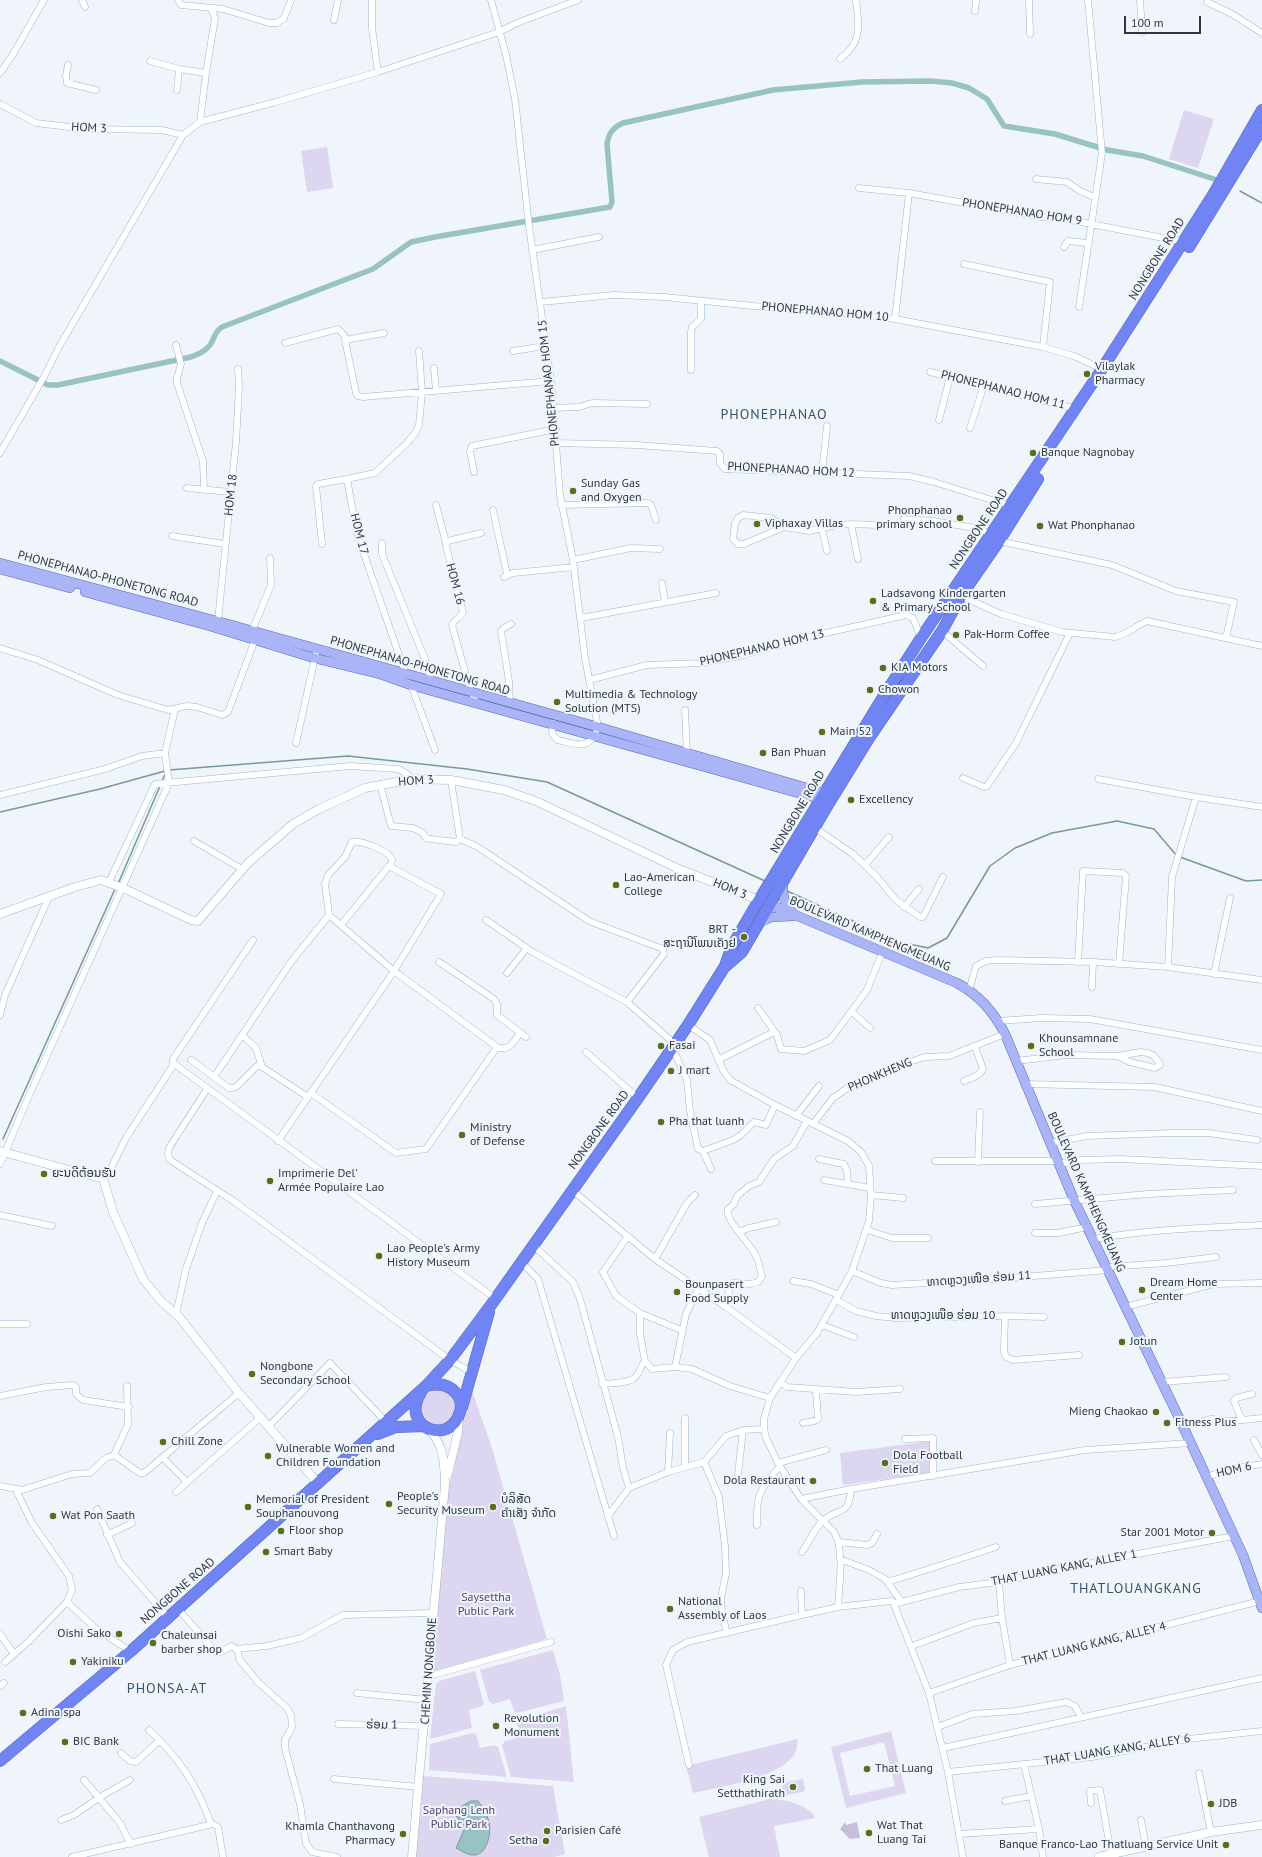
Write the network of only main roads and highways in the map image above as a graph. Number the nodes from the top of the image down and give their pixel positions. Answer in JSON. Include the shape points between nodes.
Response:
{"nodes":[{"id":1,"x":1262,"y":110,"type":"edge"},
{"id":2,"x":1262,"y":128,"type":"edge"},
{"id":3,"x":995,"y":538,"type":"junction"},
{"id":4,"x":0,"y":563,"type":"edge"},
{"id":5,"x":0,"y":569,"type":"edge"},
{"id":6,"x":255,"y":634,"type":"junction"},
{"id":7,"x":381,"y":671,"type":"junction"},
{"id":8,"x":596,"y":731,"type":"junction"},
{"id":9,"x":826,"y":798,"type":"junction"},
{"id":10,"x":782,"y":876,"type":"junction"},
{"id":11,"x":770,"y":898,"type":"junction"},
{"id":12,"x":797,"y":917,"type":"junction"},
{"id":13,"x":760,"y":922,"type":"junction"},
{"id":14,"x":725,"y":966,"type":"junction"},
{"id":15,"x":493,"y":1302,"type":"junction"},
{"id":16,"x":424,"y":1389,"type":"junction"},
{"id":17,"x":460,"y":1413,"type":"junction"},
{"id":18,"x":426,"y":1428,"type":"junction"},
{"id":19,"x":370,"y":1437,"type":"junction"},
{"id":20,"x":1261,"y":1602,"type":"edge"},
{"id":21,"x":0,"y":1755,"type":"edge"},
{"id":22,"x":0,"y":1761,"type":"edge"}],
"edges":[{"from":1,"to":3,"type":"highway","name":"NONGBONE ROAD","via":[[1184,242],[1011,506]]},
{"from":2,"to":3,"type":"highway","name":"NONGBONE ROAD","via":[[1220,199]]},
{"from":3,"to":9,"type":"highway","name":"NONGBONE ROAD","via":[[942,631]]},
{"from":3,"to":9,"type":"highway","name":"NONGBONE ROAD","via":[[921,638]]},
{"from":4,"to":6,"type":"main road","name":"PHONEPHANAO-PHONETONG ROAD","via":[[218,621]]},
{"from":5,"to":6,"type":"main road","name":"PHONEPHANAO-PHONETONG ROAD"},
{"from":6,"to":7,"type":"main road","name":"PHONEPHANAO-PHONETONG ROAD","via":[[315,654]]},
{"from":7,"to":8,"type":"main road","name":"PHONEPHANAO-PHONETONG ROAD","via":[[472,692]]},
{"from":7,"to":8,"type":"main road","name":"PHONEPHANAO-PHONETONG ROAD","via":[[411,685],[553,723]]},
{"from":8,"to":9,"type":"main road","name":"PHONEPHANAO-PHONETONG ROAD"},
{"from":8,"to":9,"type":"main road","name":"PHONEPHANAO-PHONETONG ROAD","via":[[687,753]]},
{"from":9,"to":10,"type":"highway","name":"NONGBONE ROAD"},
{"from":9,"to":10,"type":"highway","name":"NONGBONE ROAD","via":[[815,828]]},
{"from":10,"to":11,"type":"highway","name":"NONGBONE ROAD"},
{"from":10,"to":11,"type":"main road","via":[[782,889]]},
{"from":11,"to":12,"type":"main road","name":"BOULEVARD KAMPHENGMEUANG"},
{"from":11,"to":12,"type":"main road"},
{"from":11,"to":13,"type":"highway","name":"NONGBONE ROAD"},
{"from":11,"to":14,"type":"highway","name":"NONGBONE ROAD","via":[[732,946]]},
{"from":12,"to":13,"type":"main road","via":[[772,917]]},
{"from":12,"to":20,"type":"main road","name":"BOULEVARD KAMPHENGMEUANG","via":[[969,990],[983,1002],[998,1021],[1074,1200],[1191,1443]]},
{"from":13,"to":14,"type":"highway","name":"NONGBONE ROAD","via":[[742,952]]},
{"from":14,"to":15,"type":"highway","name":"NONGBONE ROAD","via":[[674,1046]]},
{"from":15,"to":16,"type":"highway","name":"NONGBONE ROAD","via":[[450,1360]]},
{"from":15,"to":17,"type":"highway","name":"NONGBONE ROAD","via":[[470,1372]]},
{"from":16,"to":17,"type":"highway","name":"NONGBONE ROAD","via":[[440,1384],[452,1388],[458,1396]]},
{"from":16,"to":18,"type":"highway","name":"NONGBONE ROAD","via":[[416,1400],[415,1408],[417,1419]]},
{"from":16,"to":19,"type":"highway","name":"NONGBONE ROAD"},
{"from":17,"to":18,"type":"highway","name":"NONGBONE ROAD","via":[[447,1429],[439,1431]]},
{"from":18,"to":19,"type":"highway","name":"NONGBONE ROAD","via":[[396,1427]]},
{"from":19,"to":21,"type":"highway","name":"NONGBONE ROAD","via":[[357,1443],[166,1614]]},
{"from":19,"to":22,"type":"highway","name":"NONGBONE ROAD","via":[[178,1609]]}]}
